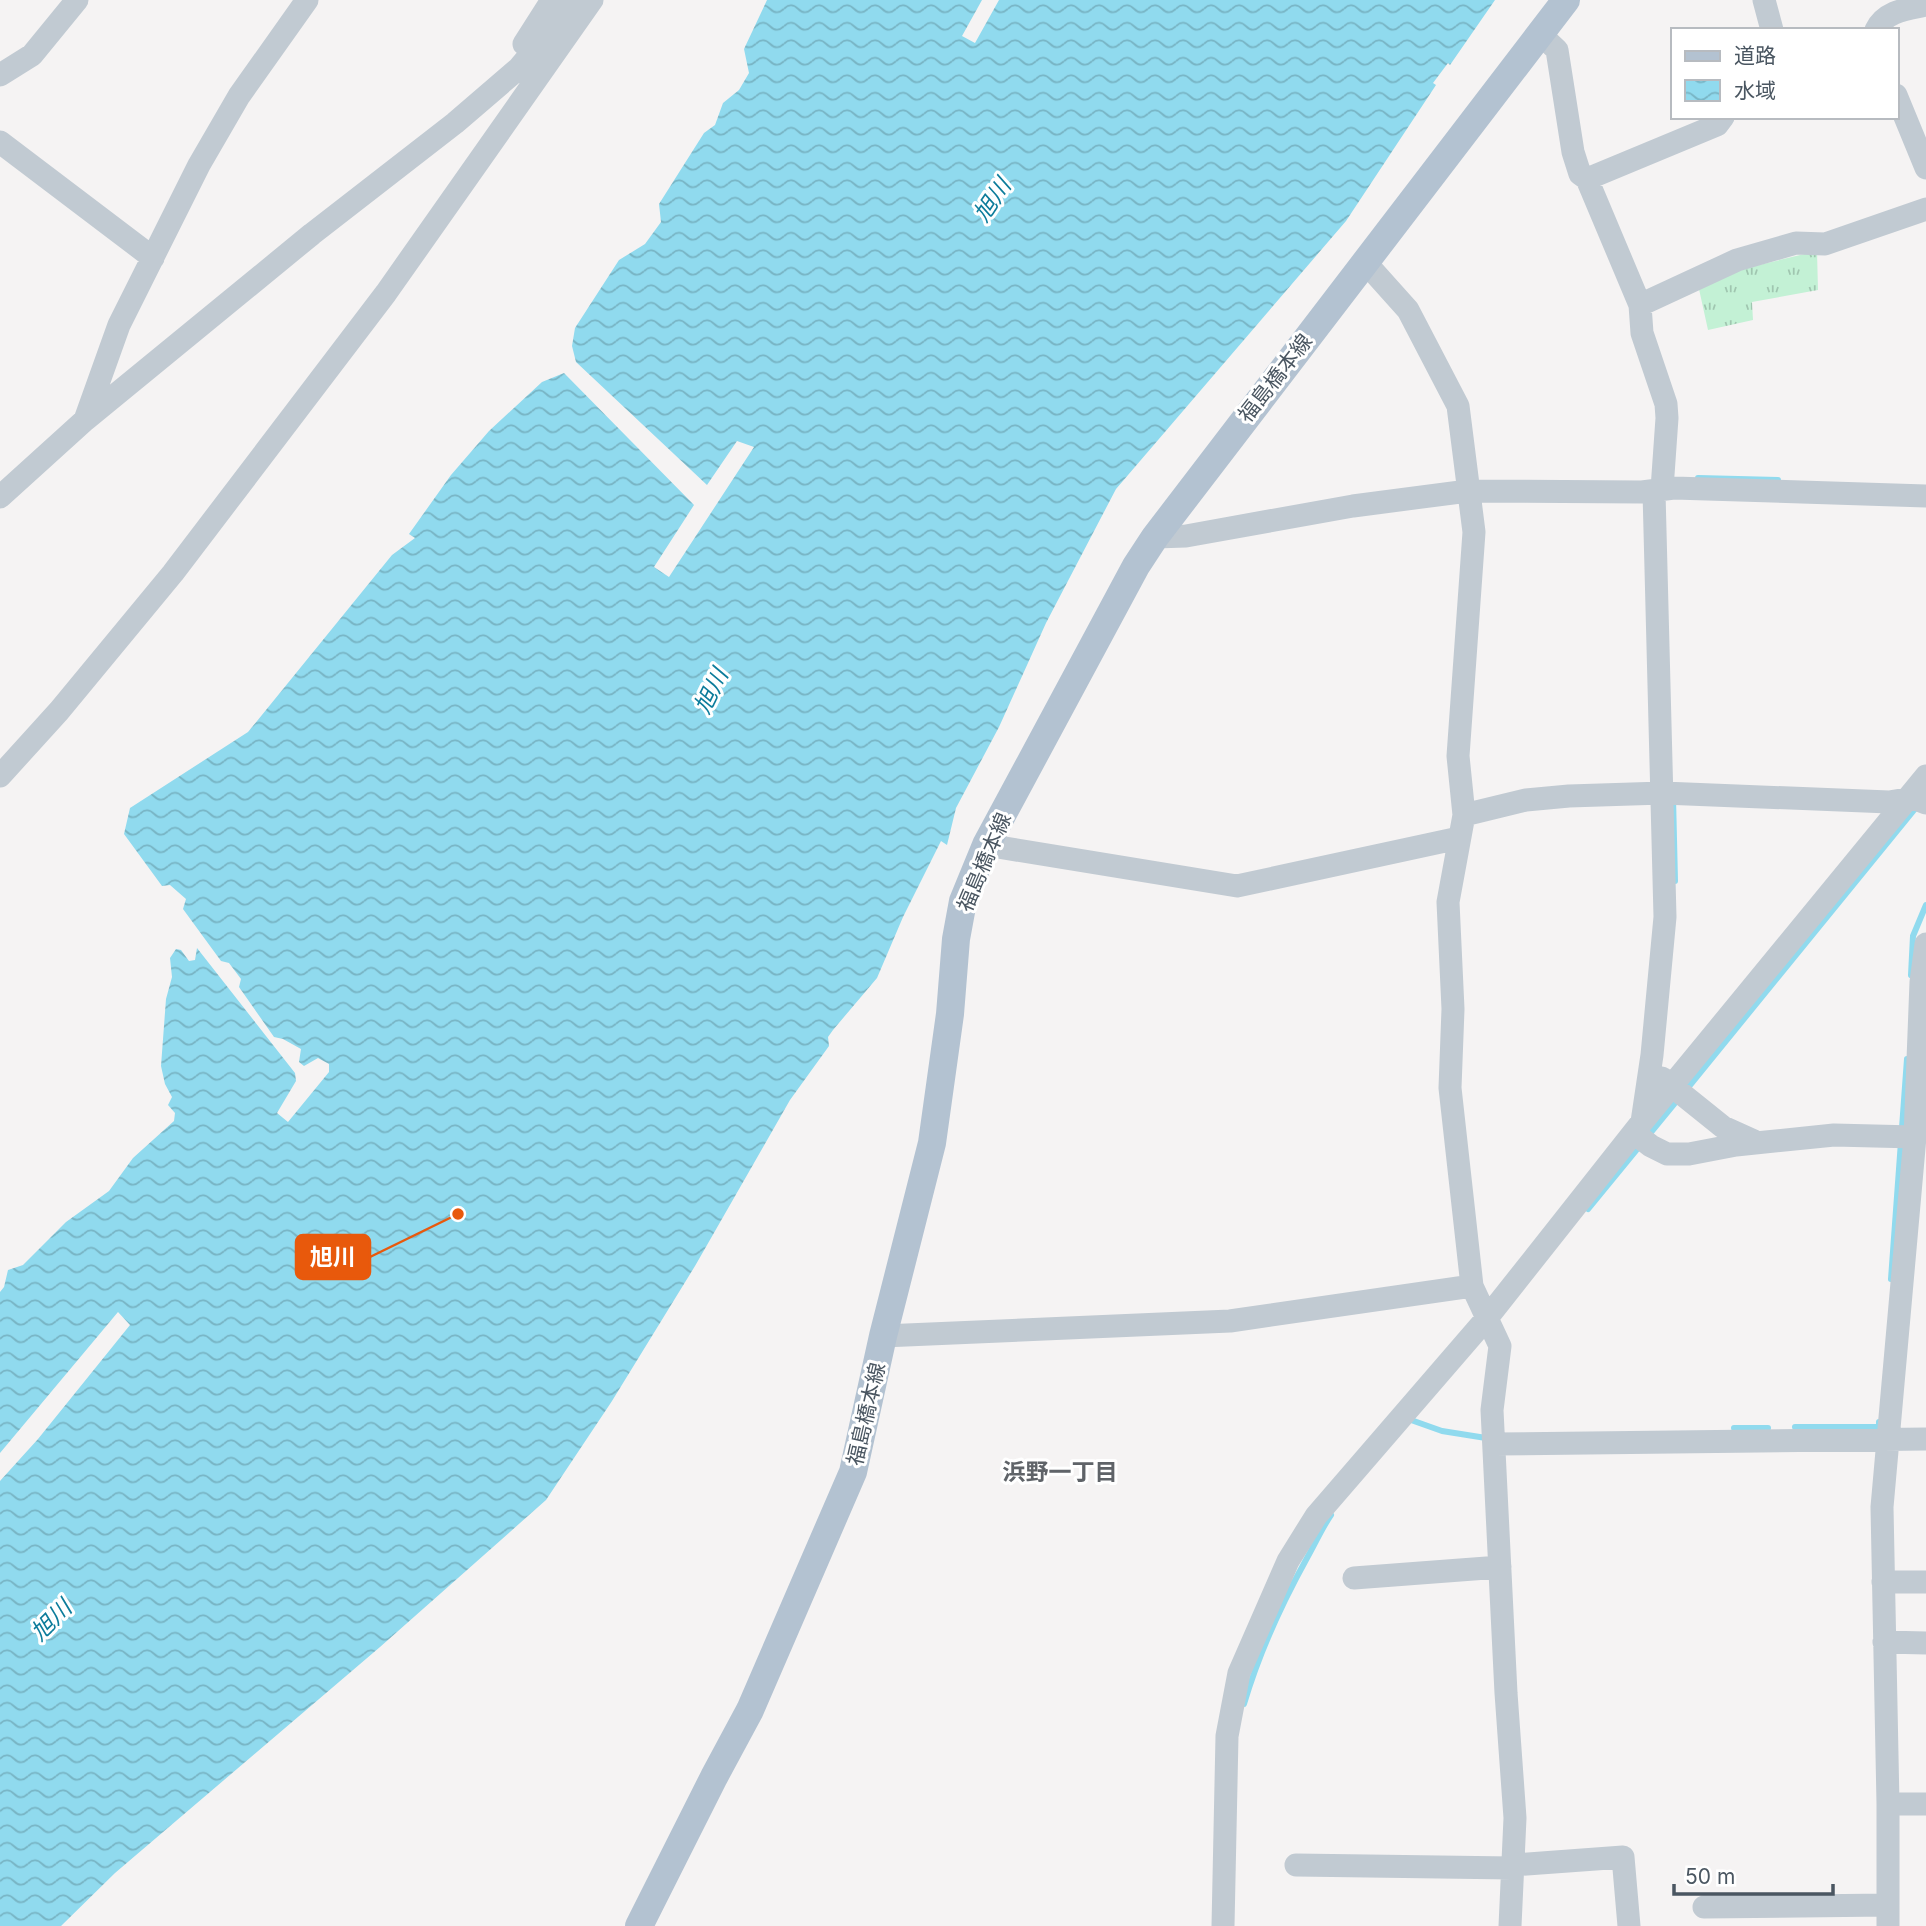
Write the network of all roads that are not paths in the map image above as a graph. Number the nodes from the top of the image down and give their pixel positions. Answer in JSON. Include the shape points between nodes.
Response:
{"nodes":[{"id":1,"x":77,"y":0,"type":"edge"},
{"id":2,"x":307,"y":0,"type":"edge"},
{"id":3,"x":552,"y":0,"type":"edge"},
{"id":4,"x":576,"y":0,"type":"edge"},
{"id":5,"x":592,"y":0,"type":"edge"},
{"id":6,"x":1566,"y":0,"type":"edge"},
{"id":7,"x":1764,"y":0,"type":"edge"},
{"id":8,"x":1926,"y":5,"type":"edge"},
{"id":9,"x":1771,"y":28,"type":"edge"},
{"id":10,"x":1871,"y":28,"type":"edge"},
{"id":11,"x":1540,"y":34,"type":"junction"},
{"id":12,"x":0,"y":75,"type":"edge"},
{"id":13,"x":496,"y":88,"type":"junction"},
{"id":14,"x":1898,"y":100,"type":"edge"},
{"id":15,"x":1722,"y":119,"type":"edge"},
{"id":16,"x":0,"y":142,"type":"edge"},
{"id":17,"x":1926,"y":168,"type":"edge"},
{"id":18,"x":1587,"y":179,"type":"junction"},
{"id":19,"x":1926,"y":209,"type":"edge"},
{"id":20,"x":153,"y":258,"type":"junction"},
{"id":21,"x":1364,"y":262,"type":"junction"},
{"id":22,"x":1640,"y":305,"type":"junction"},
{"id":23,"x":85,"y":419,"type":"junction"},
{"id":24,"x":4,"y":487,"type":"edge"},
{"id":25,"x":1468,"y":491,"type":"junction"},
{"id":26,"x":1658,"y":491,"type":"junction"},
{"id":27,"x":1926,"y":496,"type":"edge"},
{"id":28,"x":1155,"y":537,"type":"junction"},
{"id":29,"x":0,"y":776,"type":"edge"},
{"id":30,"x":1926,"y":776,"type":"edge"},
{"id":31,"x":1668,"y":793,"type":"junction"},
{"id":32,"x":1916,"y":799,"type":"edge"},
{"id":33,"x":1464,"y":815,"type":"junction"},
{"id":34,"x":1459,"y":838,"type":"junction"},
{"id":35,"x":986,"y":845,"type":"junction"},
{"id":36,"x":1926,"y":944,"type":"edge"},
{"id":37,"x":1650,"y":1068,"type":"junction"},
{"id":38,"x":1679,"y":1092,"type":"junction"},
{"id":39,"x":1641,"y":1134,"type":"junction"},
{"id":40,"x":1907,"y":1137,"type":"junction"},
{"id":41,"x":1757,"y":1142,"type":"junction"},
{"id":42,"x":1916,"y":1251,"type":"edge"},
{"id":43,"x":1472,"y":1286,"type":"junction"},
{"id":44,"x":1491,"y":1326,"type":"junction"},
{"id":45,"x":883,"y":1336,"type":"junction"},
{"id":46,"x":1889,"y":1439,"type":"junction"},
{"id":47,"x":1926,"y":1439,"type":"edge"},
{"id":48,"x":1494,"y":1444,"type":"junction"},
{"id":49,"x":1500,"y":1567,"type":"junction"},
{"id":50,"x":1354,"y":1578,"type":"dead end"},
{"id":51,"x":1883,"y":1582,"type":"junction"},
{"id":52,"x":1926,"y":1582,"type":"edge"},
{"id":53,"x":1884,"y":1642,"type":"junction"},
{"id":54,"x":1926,"y":1643,"type":"edge"},
{"id":55,"x":1888,"y":1804,"type":"junction"},
{"id":56,"x":1926,"y":1804,"type":"edge"},
{"id":57,"x":1296,"y":1865,"type":"dead end"},
{"id":58,"x":1513,"y":1866,"type":"junction"},
{"id":59,"x":1704,"y":1907,"type":"dead end"},
{"id":60,"x":1888,"y":1915,"type":"edge"},
{"id":61,"x":639,"y":1926,"type":"edge"},
{"id":62,"x":1223,"y":1926,"type":"edge"},
{"id":63,"x":1510,"y":1926,"type":"edge"},
{"id":64,"x":1629,"y":1926,"type":"edge"}],
"edges":[{"from":1,"to":12,"type":"street","via":[[32,55]]},
{"from":2,"to":20,"type":"street","via":[[239,96]]},
{"from":3,"to":13,"type":"street"},
{"from":4,"to":13,"type":"street","via":[[519,68]]},
{"from":5,"to":29,"type":"street","via":[[386,293],[198,541]]},
{"from":6,"to":11,"type":"main road","name":"福島橋本線"},
{"from":7,"to":9,"type":"street"},
{"from":8,"to":10,"type":"street","via":[[1890,14]]},
{"from":11,"to":18,"type":"street","via":[[1557,50],[1573,152],[1580,174]]},
{"from":11,"to":21,"type":"main road","name":"福島橋本線"},
{"from":13,"to":23,"type":"street"},
{"from":14,"to":17,"type":"street"},
{"from":15,"to":18,"type":"street","via":[[1717,125]]},
{"from":16,"to":20,"type":"street"},
{"from":18,"to":22,"type":"street"},
{"from":19,"to":22,"type":"street","via":[[1825,244],[1796,243],[1737,260]]},
{"from":20,"to":23,"type":"street","via":[[119,325]]},
{"from":21,"to":25,"type":"street","via":[[1408,310],[1458,406]]},
{"from":21,"to":28,"type":"main road","name":"福島橋本線"},
{"from":22,"to":26,"type":"street","via":[[1643,333],[1667,418]]},
{"from":23,"to":24,"type":"street"},
{"from":25,"to":26,"type":"street"},
{"from":25,"to":28,"type":"street","via":[[1186,536]]},
{"from":25,"to":33,"type":"street","via":[[1474,532],[1458,756]]},
{"from":26,"to":27,"type":"street"},
{"from":26,"to":31,"type":"street"},
{"from":28,"to":35,"type":"main road","name":"福島橋本線"},
{"from":30,"to":32,"type":"street"},
{"from":31,"to":32,"type":"street","via":[[1889,802]]},
{"from":31,"to":33,"type":"street","via":[[1526,800]]},
{"from":31,"to":37,"type":"street","via":[[1665,917]]},
{"from":32,"to":38,"type":"street"},
{"from":33,"to":34,"type":"street"},
{"from":34,"to":35,"type":"street","via":[[1237,886]]},
{"from":34,"to":43,"type":"street","via":[[1448,902],[1453,1009],[1450,1088]]},
{"from":35,"to":45,"type":"main road","name":"福島橋本線","via":[[963,901],[932,1143]]},
{"from":36,"to":40,"type":"street"},
{"from":37,"to":38,"type":"street"},
{"from":37,"to":39,"type":"street"},
{"from":38,"to":39,"type":"street"},
{"from":38,"to":41,"type":"street","via":[[1723,1127]]},
{"from":39,"to":41,"type":"street","via":[[1667,1154]]},
{"from":39,"to":44,"type":"street"},
{"from":40,"to":41,"type":"street","via":[[1834,1135]]},
{"from":40,"to":42,"type":"street"},
{"from":42,"to":46,"type":"street"},
{"from":43,"to":44,"type":"street"},
{"from":43,"to":45,"type":"street","via":[[1230,1321]]},
{"from":44,"to":48,"type":"street","via":[[1500,1346],[1492,1410]]},
{"from":44,"to":62,"type":"street","via":[[1316,1516],[1288,1561],[1256,1630],[1239,1673],[1227,1736]]},
{"from":45,"to":61,"type":"main road","name":"福島橋本線","via":[[853,1472],[838,1511],[750,1710]]},
{"from":46,"to":47,"type":"street"},
{"from":46,"to":48,"type":"street"},
{"from":46,"to":51,"type":"street","via":[[1882,1507]]},
{"from":48,"to":49,"type":"street"},
{"from":49,"to":50,"type":"street"},
{"from":49,"to":58,"type":"street","via":[[1516,1818]]},
{"from":51,"to":52,"type":"street"},
{"from":51,"to":53,"type":"street"},
{"from":53,"to":54,"type":"street"},
{"from":53,"to":55,"type":"street"},
{"from":55,"to":56,"type":"street"},
{"from":55,"to":60,"type":"street"},
{"from":57,"to":58,"type":"street"},
{"from":58,"to":63,"type":"street"},
{"from":58,"to":64,"type":"street","via":[[1623,1857]]},
{"from":59,"to":60,"type":"street"}]}
